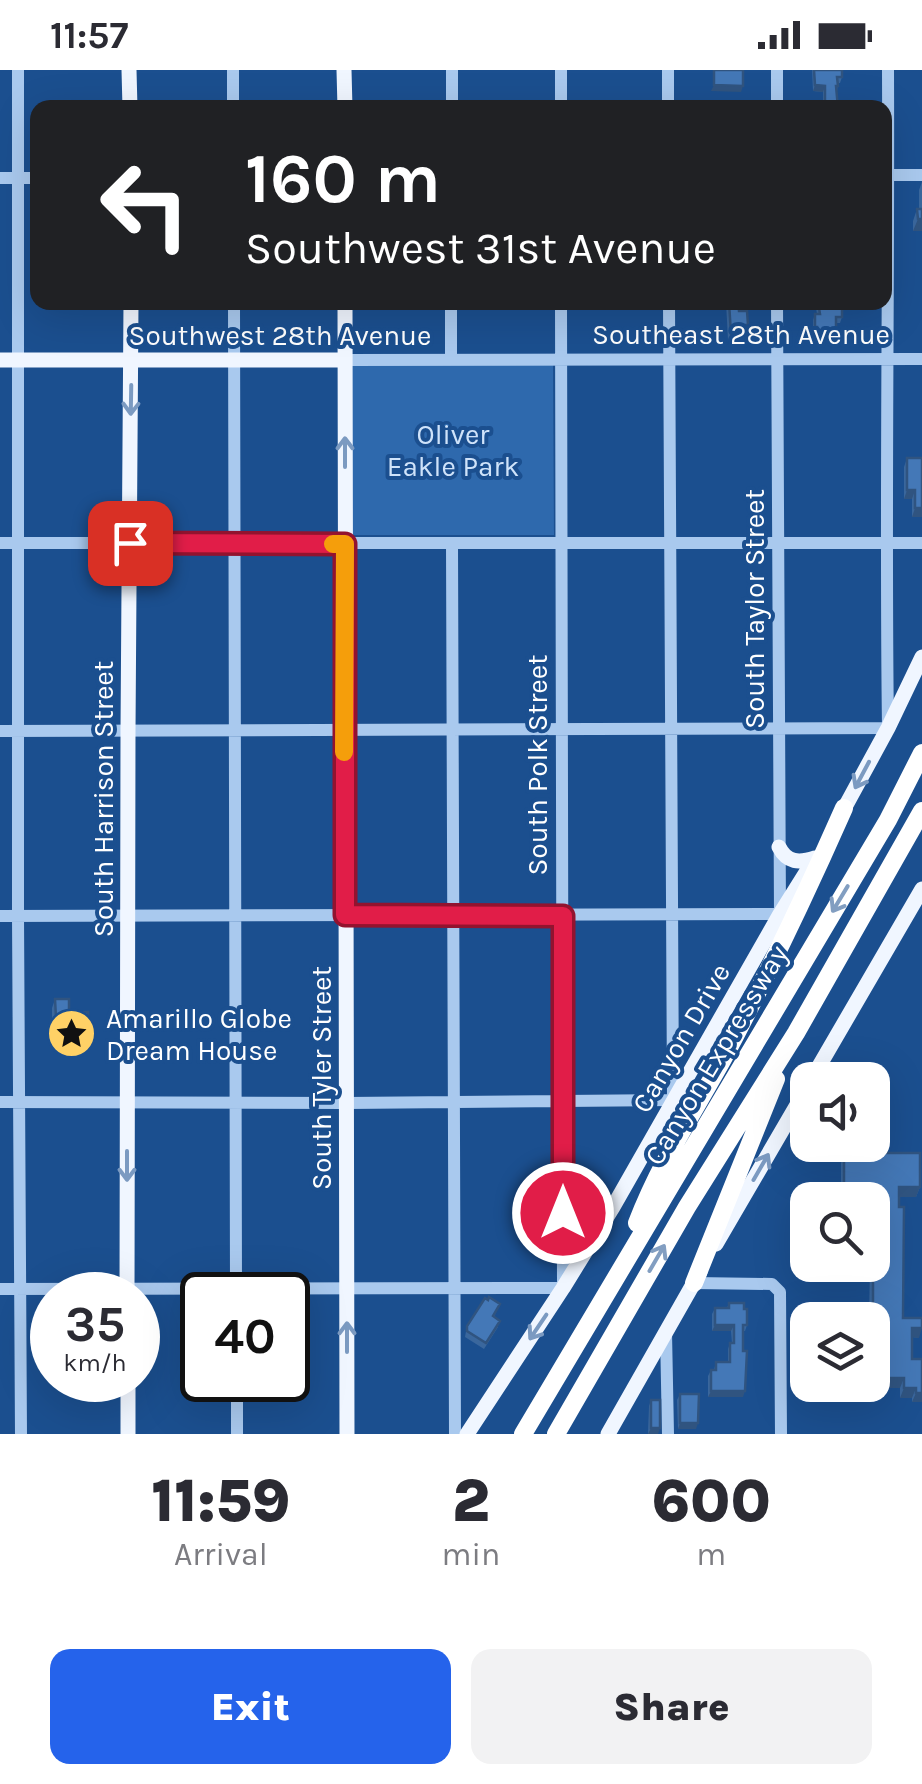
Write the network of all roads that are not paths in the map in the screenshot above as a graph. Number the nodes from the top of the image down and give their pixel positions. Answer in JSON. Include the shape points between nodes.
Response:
{"nodes":[{"id":1,"x":18,"y":70,"type":"edge"},
{"id":2,"x":129,"y":70,"type":"edge"},
{"id":3,"x":233,"y":70,"type":"edge"},
{"id":4,"x":344,"y":70,"type":"edge"},
{"id":5,"x":452,"y":70,"type":"edge"},
{"id":6,"x":561,"y":70,"type":"edge"},
{"id":7,"x":668,"y":70,"type":"edge"},
{"id":8,"x":777,"y":70,"type":"edge"},
{"id":9,"x":888,"y":70,"type":"edge"},
{"id":10,"x":130,"y":100,"type":"edge"},
{"id":11,"x":234,"y":100,"type":"edge"},
{"id":12,"x":345,"y":100,"type":"edge"},
{"id":13,"x":452,"y":100,"type":"edge"},
{"id":14,"x":561,"y":100,"type":"edge"},
{"id":15,"x":668,"y":100,"type":"edge"},
{"id":16,"x":777,"y":100,"type":"edge"},
{"id":17,"x":888,"y":100,"type":"edge"},
{"id":18,"x":922,"y":175,"type":"edge"},
{"id":19,"x":892,"y":176,"type":"edge"},
{"id":20,"x":0,"y":178,"type":"edge"},
{"id":21,"x":18,"y":178,"type":"junction"},
{"id":22,"x":30,"y":178,"type":"edge"},
{"id":23,"x":132,"y":310,"type":"edge"},
{"id":24,"x":234,"y":310,"type":"edge"},
{"id":25,"x":345,"y":310,"type":"edge"},
{"id":26,"x":451,"y":310,"type":"edge"},
{"id":27,"x":561,"y":310,"type":"edge"},
{"id":28,"x":669,"y":310,"type":"edge"},
{"id":29,"x":777,"y":310,"type":"edge"},
{"id":30,"x":888,"y":310,"type":"edge"},
{"id":31,"x":669,"y":358,"type":"junction"},
{"id":32,"x":778,"y":358,"type":"junction"},
{"id":33,"x":888,"y":358,"type":"junction"},
{"id":34,"x":451,"y":359,"type":"junction"},
{"id":35,"x":561,"y":359,"type":"junction"},
{"id":36,"x":922,"y":359,"type":"edge"},
{"id":37,"x":0,"y":360,"type":"edge"},
{"id":38,"x":19,"y":360,"type":"junction"},
{"id":39,"x":234,"y":360,"type":"junction"},
{"id":40,"x":345,"y":360,"type":"junction"},
{"id":41,"x":132,"y":361,"type":"junction"},
{"id":42,"x":561,"y":542,"type":"junction"},
{"id":43,"x":672,"y":542,"type":"junction"},
{"id":44,"x":779,"y":542,"type":"junction"},
{"id":45,"x":130,"y":543,"type":"junction"},
{"id":46,"x":452,"y":543,"type":"junction"},
{"id":47,"x":885,"y":543,"type":"junction"},
{"id":48,"x":922,"y":543,"type":"edge"},
{"id":49,"x":0,"y":544,"type":"edge"},
{"id":50,"x":19,"y":544,"type":"junction"},
{"id":51,"x":236,"y":544,"type":"junction"},
{"id":52,"x":345,"y":544,"type":"junction"},
{"id":53,"x":922,"y":657,"type":"edge"},
{"id":54,"x":562,"y":728,"type":"junction"},
{"id":55,"x":670,"y":728,"type":"junction"},
{"id":56,"x":780,"y":728,"type":"junction"},
{"id":57,"x":888,"y":728,"type":"junction"},
{"id":58,"x":452,"y":729,"type":"junction"},
{"id":59,"x":128,"y":730,"type":"junction"},
{"id":60,"x":235,"y":730,"type":"junction"},
{"id":61,"x":344,"y":730,"type":"junction"},
{"id":62,"x":0,"y":731,"type":"edge"},
{"id":63,"x":20,"y":731,"type":"junction"},
{"id":64,"x":922,"y":753,"type":"edge"},
{"id":65,"x":844,"y":808,"type":"junction"},
{"id":66,"x":919,"y":819,"type":"edge"},
{"id":67,"x":779,"y":847,"type":"junction"},
{"id":68,"x":815,"y":858,"type":"junction"},
{"id":69,"x":922,"y":888,"type":"edge"},
{"id":70,"x":780,"y":914,"type":"junction"},
{"id":71,"x":345,"y":915,"type":"junction"},
{"id":72,"x":454,"y":915,"type":"junction"},
{"id":73,"x":0,"y":916,"type":"edge"},
{"id":74,"x":18,"y":916,"type":"junction"},
{"id":75,"x":127,"y":916,"type":"junction"},
{"id":76,"x":236,"y":916,"type":"junction"},
{"id":77,"x":563,"y":916,"type":"junction"},
{"id":78,"x":671,"y":916,"type":"junction"},
{"id":79,"x":796,"y":1032,"type":"junction"},
{"id":80,"x":821,"y":1062,"type":"edge"},
{"id":81,"x":673,"y":1100,"type":"junction"},
{"id":82,"x":562,"y":1101,"type":"junction"},
{"id":83,"x":0,"y":1102,"type":"edge"},
{"id":84,"x":19,"y":1102,"type":"junction"},
{"id":85,"x":127,"y":1102,"type":"junction"},
{"id":86,"x":453,"y":1102,"type":"junction"},
{"id":87,"x":236,"y":1103,"type":"junction"},
{"id":88,"x":347,"y":1103,"type":"junction"},
{"id":89,"x":790,"y":1116,"type":"edge"},
{"id":90,"x":127,"y":1272,"type":"edge"},
{"id":91,"x":236,"y":1272,"type":"edge"},
{"id":92,"x":618,"y":1274,"type":"junction"},
{"id":93,"x":694,"y":1283,"type":"junction"},
{"id":94,"x":346,"y":1288,"type":"junction"},
{"id":95,"x":455,"y":1288,"type":"junction"},
{"id":96,"x":564,"y":1288,"type":"junction"},
{"id":97,"x":0,"y":1289,"type":"edge"},
{"id":98,"x":20,"y":1289,"type":"junction"},
{"id":99,"x":30,"y":1289,"type":"edge"},
{"id":100,"x":310,"y":1289,"type":"edge"},
{"id":101,"x":666,"y":1331,"type":"junction"},
{"id":102,"x":128,"y":1402,"type":"edge"},
{"id":103,"x":236,"y":1402,"type":"edge"},
{"id":104,"x":22,"y":1434,"type":"edge"},
{"id":105,"x":128,"y":1434,"type":"edge"},
{"id":106,"x":237,"y":1434,"type":"edge"},
{"id":107,"x":348,"y":1434,"type":"edge"},
{"id":108,"x":455,"y":1434,"type":"edge"},
{"id":109,"x":466,"y":1434,"type":"edge"},
{"id":110,"x":523,"y":1434,"type":"edge"},
{"id":111,"x":556,"y":1434,"type":"edge"},
{"id":112,"x":608,"y":1434,"type":"edge"},
{"id":113,"x":668,"y":1434,"type":"edge"},
{"id":114,"x":781,"y":1434,"type":"edge"}],
"edges":[{"from":1,"to":21,"type":"street"},
{"from":2,"to":10,"type":"main road"},
{"from":3,"to":11,"type":"street"},
{"from":4,"to":12,"type":"main road"},
{"from":5,"to":13,"type":"street"},
{"from":6,"to":14,"type":"street"},
{"from":7,"to":15,"type":"street"},
{"from":8,"to":16,"type":"street"},
{"from":9,"to":17,"type":"street"},
{"from":18,"to":19,"type":"street"},
{"from":20,"to":21,"type":"street"},
{"from":21,"to":22,"type":"street"},
{"from":21,"to":38,"type":"street"},
{"from":23,"to":41,"type":"main road","name":"South Harrison Street"},
{"from":24,"to":39,"type":"street"},
{"from":25,"to":40,"type":"main road","name":"South Tyler Street"},
{"from":26,"to":34,"type":"street"},
{"from":27,"to":35,"type":"street","name":"South Polk Street"},
{"from":28,"to":31,"type":"street"},
{"from":29,"to":32,"type":"street","name":"South Taylor Street"},
{"from":30,"to":33,"type":"street"},
{"from":31,"to":32,"type":"street","name":"Southeast 28th Avenue"},
{"from":31,"to":35,"type":"street","name":"Southeast 28th Avenue"},
{"from":31,"to":43,"type":"street"},
{"from":32,"to":33,"type":"street","name":"Southeast 28th Avenue"},
{"from":32,"to":44,"type":"street","name":"South Taylor Street"},
{"from":33,"to":36,"type":"street","name":"Southeast 28th Avenue"},
{"from":33,"to":47,"type":"street"},
{"from":34,"to":35,"type":"street","name":"Southwest 28th Avenue"},
{"from":34,"to":40,"type":"street","name":"Southwest 28th Avenue"},
{"from":35,"to":42,"type":"street","name":"South Polk Street"},
{"from":37,"to":38,"type":"main road","name":"Southwest 28th Avenue"},
{"from":38,"to":41,"type":"main road","name":"Southwest 28th Avenue"},
{"from":38,"to":50,"type":"street"},
{"from":39,"to":40,"type":"main road","name":"Southwest 28th Avenue"},
{"from":39,"to":41,"type":"main road","name":"Southwest 28th Avenue"},
{"from":39,"to":51,"type":"street"},
{"from":52,"to":40,"type":"main road","name":"South Tyler Street","one_way":true},
{"from":41,"to":45,"type":"main road","name":"South Harrison Street","one_way":true},
{"from":42,"to":43,"type":"street"},
{"from":42,"to":46,"type":"street"},
{"from":42,"to":54,"type":"street","name":"South Polk Street"},
{"from":43,"to":44,"type":"street"},
{"from":43,"to":55,"type":"street"},
{"from":44,"to":47,"type":"street"},
{"from":44,"to":56,"type":"street","name":"South Taylor Street"},
{"from":45,"to":50,"type":"street"},
{"from":45,"to":51,"type":"street"},
{"from":45,"to":59,"type":"main road","name":"South Harrison Street"},
{"from":46,"to":52,"type":"street"},
{"from":46,"to":58,"type":"street"},
{"from":47,"to":48,"type":"street"},
{"from":47,"to":57,"type":"street"},
{"from":49,"to":50,"type":"street"},
{"from":50,"to":63,"type":"street"},
{"from":51,"to":52,"type":"street"},
{"from":51,"to":60,"type":"street"},
{"from":52,"to":61,"type":"main road","name":"South Tyler Street"},
{"from":53,"to":57,"type":"main road","name":"Canyon Drive"},
{"from":54,"to":55,"type":"street"},
{"from":54,"to":58,"type":"street"},
{"from":54,"to":77,"type":"street","name":"South Polk Street"},
{"from":55,"to":56,"type":"street"},
{"from":55,"to":78,"type":"street"},
{"from":56,"to":57,"type":"street"},
{"from":56,"to":67,"type":"street","name":"South Taylor Street"},
{"from":57,"to":65,"type":"main road","name":"Canyon Drive","one_way":true},
{"from":58,"to":61,"type":"street"},
{"from":58,"to":72,"type":"street"},
{"from":59,"to":60,"type":"street"},
{"from":59,"to":63,"type":"street"},
{"from":59,"to":75,"type":"main road","name":"South Harrison Street"},
{"from":60,"to":61,"type":"street"},
{"from":60,"to":76,"type":"street"},
{"from":61,"to":71,"type":"main road","name":"South Tyler Street"},
{"from":62,"to":63,"type":"street"},
{"from":63,"to":74,"type":"street"},
{"from":64,"to":92,"type":"highway","name":"Canyon Expressway","one_way":true},
{"from":65,"to":68,"type":"main road","name":"Canyon Drive"},
{"from":65,"to":92,"type":"highway","via":[[794,920],[650,1190]]},
{"from":66,"to":79,"type":"highway","name":"Canyon Expressway"},
{"from":67,"to":68,"type":"main road","via":[[798,862]]},
{"from":67,"to":70,"type":"street","name":"South Taylor Street"},
{"from":68,"to":70,"type":"main road","name":"Canyon Drive"},
{"from":69,"to":80,"type":"main road"},
{"from":70,"to":78,"type":"street"},
{"from":70,"to":81,"type":"main road","name":"Canyon Drive"},
{"from":71,"to":72,"type":"street"},
{"from":71,"to":76,"type":"street"},
{"from":71,"to":88,"type":"main road","name":"South Tyler Street"},
{"from":72,"to":77,"type":"street"},
{"from":72,"to":86,"type":"street"},
{"from":73,"to":74,"type":"street"},
{"from":74,"to":75,"type":"street"},
{"from":74,"to":84,"type":"street"},
{"from":75,"to":76,"type":"street"},
{"from":75,"to":85,"type":"main road","name":"South Harrison Street"},
{"from":76,"to":87,"type":"street"},
{"from":77,"to":78,"type":"street"},
{"from":77,"to":82,"type":"street","name":"South Polk Street"},
{"from":78,"to":81,"type":"street"},
{"from":79,"to":93,"type":"highway"},
{"from":111,"to":79,"type":"highway","name":"Canyon Expressway","one_way":true},
{"from":81,"to":82,"type":"street"},
{"from":81,"to":96,"type":"main road","name":"Canyon Drive"},
{"from":82,"to":86,"type":"street"},
{"from":82,"to":96,"type":"street","name":"South Polk Street"},
{"from":83,"to":84,"type":"street"},
{"from":84,"to":85,"type":"street"},
{"from":84,"to":98,"type":"street"},
{"from":85,"to":87,"type":"street"},
{"from":85,"to":90,"type":"main road","name":"South Harrison Street","one_way":true},
{"from":86,"to":88,"type":"street"},
{"from":86,"to":95,"type":"street"},
{"from":87,"to":88,"type":"street"},
{"from":87,"to":91,"type":"street"},
{"from":88,"to":94,"type":"main road","name":"South Tyler Street"},
{"from":93,"to":89,"type":"main road","one_way":true},
{"from":92,"to":110,"type":"highway","name":"Canyon Expressway"},
{"from":93,"to":101,"type":"main road"},
{"from":93,"to":114,"type":"street","via":[[772,1284],[780,1292]]},
{"from":94,"to":95,"type":"street"},
{"from":94,"to":100,"type":"street"},
{"from":107,"to":94,"type":"main road","name":"South Tyler Street","one_way":true},
{"from":95,"to":96,"type":"street"},
{"from":95,"to":108,"type":"street"},
{"from":96,"to":109,"type":"main road","name":"Canyon Drive","one_way":true},
{"from":97,"to":98,"type":"street"},
{"from":98,"to":99,"type":"street"},
{"from":98,"to":104,"type":"street"},
{"from":101,"to":112,"type":"main road"},
{"from":101,"to":113,"type":"street"},
{"from":102,"to":105,"type":"main road"},
{"from":103,"to":106,"type":"street"}]}
